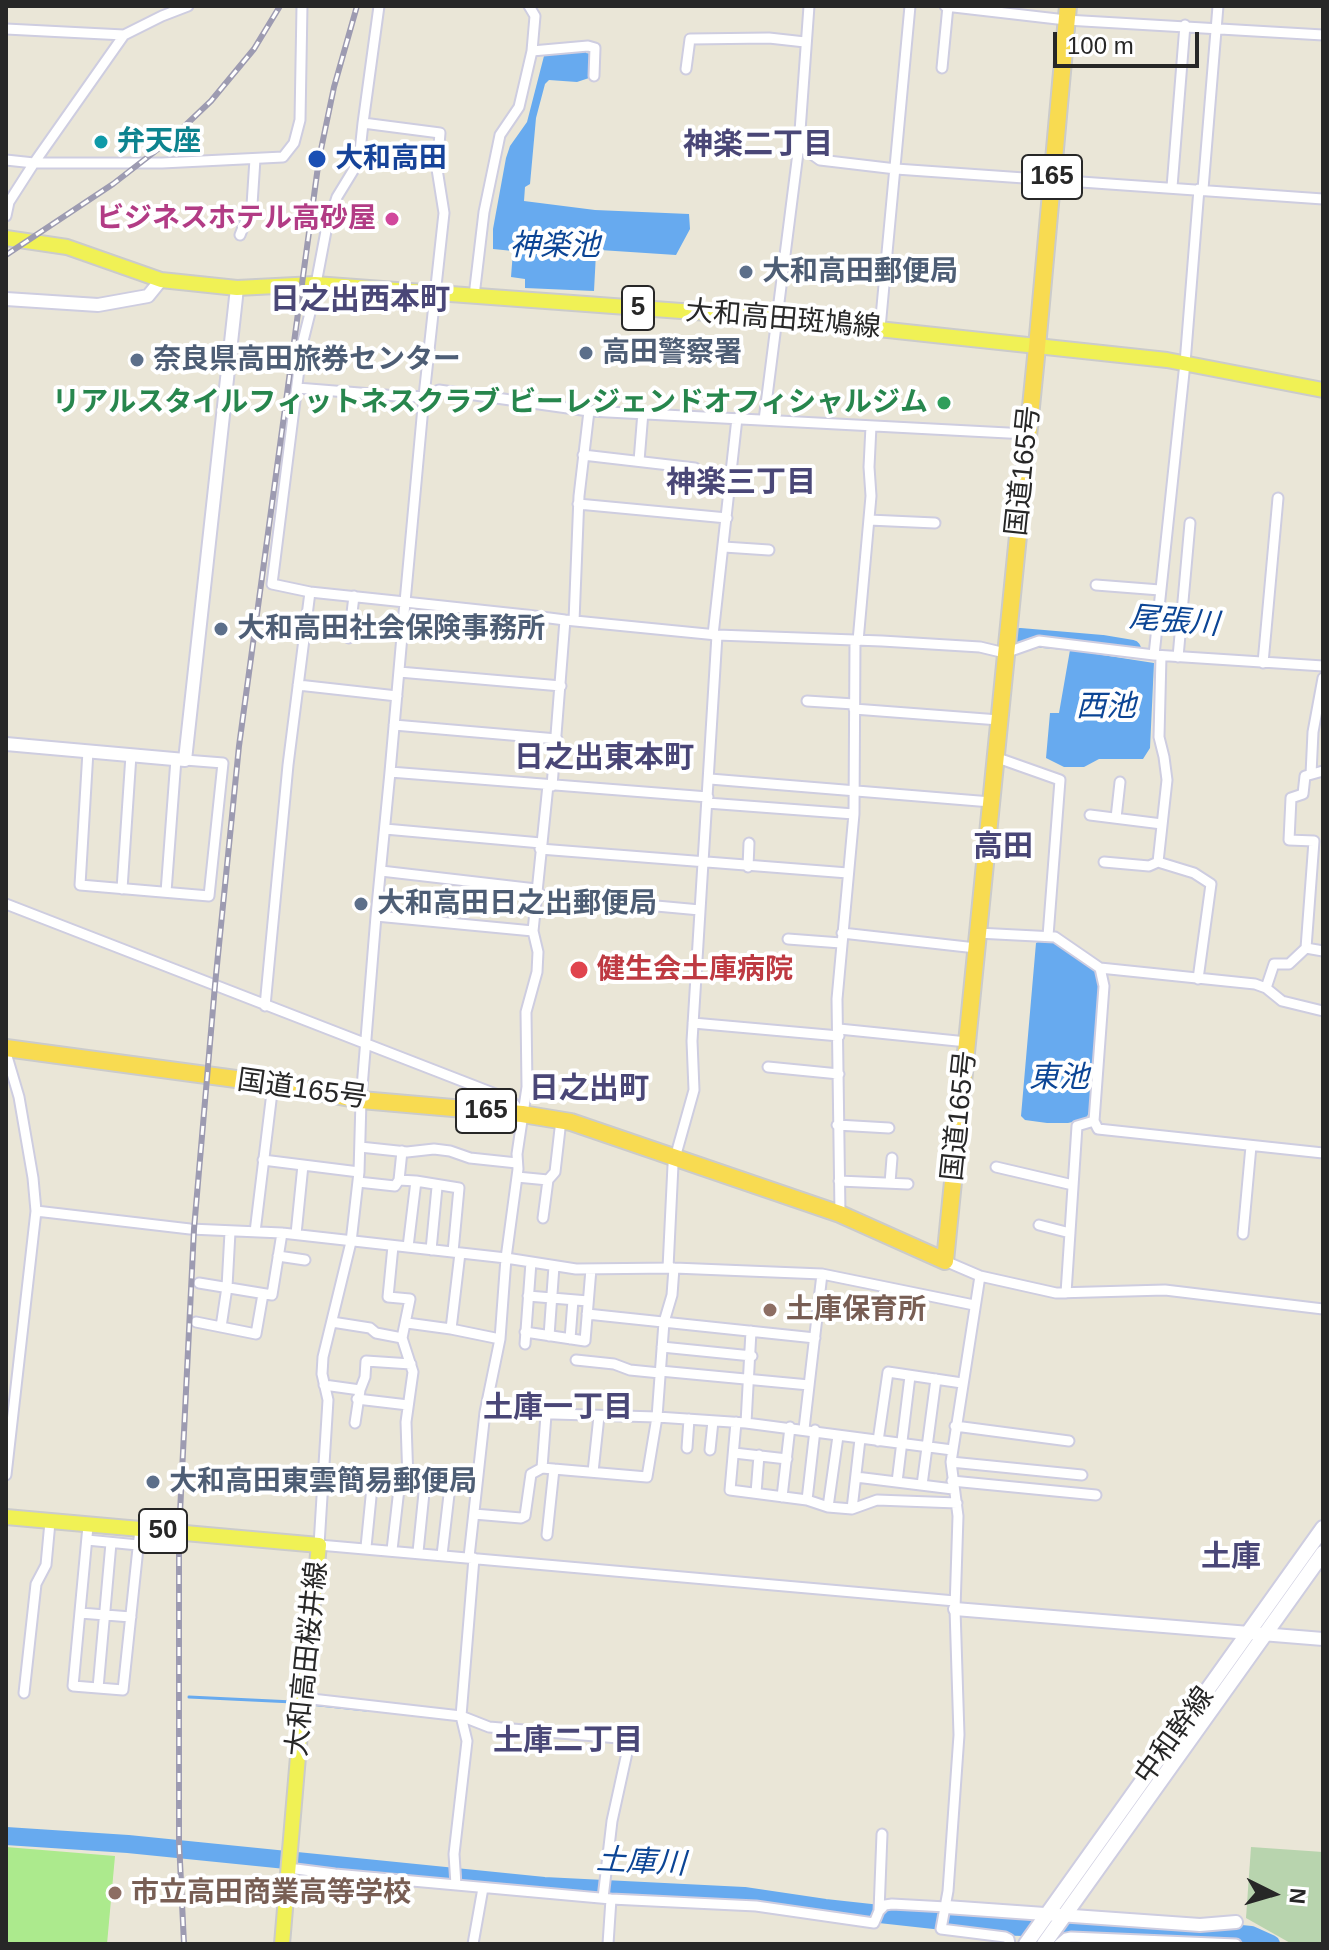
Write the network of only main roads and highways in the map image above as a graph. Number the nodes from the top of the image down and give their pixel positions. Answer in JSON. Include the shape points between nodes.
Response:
{"nodes":[{"id":1,"x":1067,"y":13,"type":"edge"},
{"id":2,"x":6,"y":238,"type":"edge"},
{"id":3,"x":1037,"y":347,"type":"junction"},
{"id":4,"x":1323,"y":390,"type":"edge"},
{"id":5,"x":6,"y":1050,"type":"edge"},
{"id":6,"x":6,"y":1517,"type":"edge"},
{"id":7,"x":1323,"y":1528,"type":"edge"},
{"id":8,"x":1323,"y":1553,"type":"edge"},
{"id":9,"x":1054,"y":1918,"type":"junction"},
{"id":10,"x":1043,"y":1941,"type":"edge"},
{"id":11,"x":282,"y":1944,"type":"edge"}],
"edges":[{"from":1,"to":3,"type":"highway","name":"国道165号","number":"165"},
{"from":2,"to":3,"type":"main road","name":"大和高田斑鳩線","number":"5","via":[[67,247],[161,280],[237,288],[315,284],[776,318]]},
{"from":3,"to":4,"type":"main road","name":"大和高田斑鳩線","number":"5","via":[[1185,363]]},
{"from":3,"to":5,"type":"highway","name":"国道165号","number":"165","via":[[945,1261],[840,1214],[561,1120],[361,1100]]},
{"from":6,"to":11,"type":"main road","name":"大和高田桜井線","number":"50","via":[[87,1533],[140,1529],[319,1545]]},
{"from":7,"to":9,"type":"main road","name":"中和幹線"},
{"from":8,"to":9,"type":"main road","name":"中和幹線"},
{"from":9,"to":10,"type":"main road","name":"中和幹線"}]}
